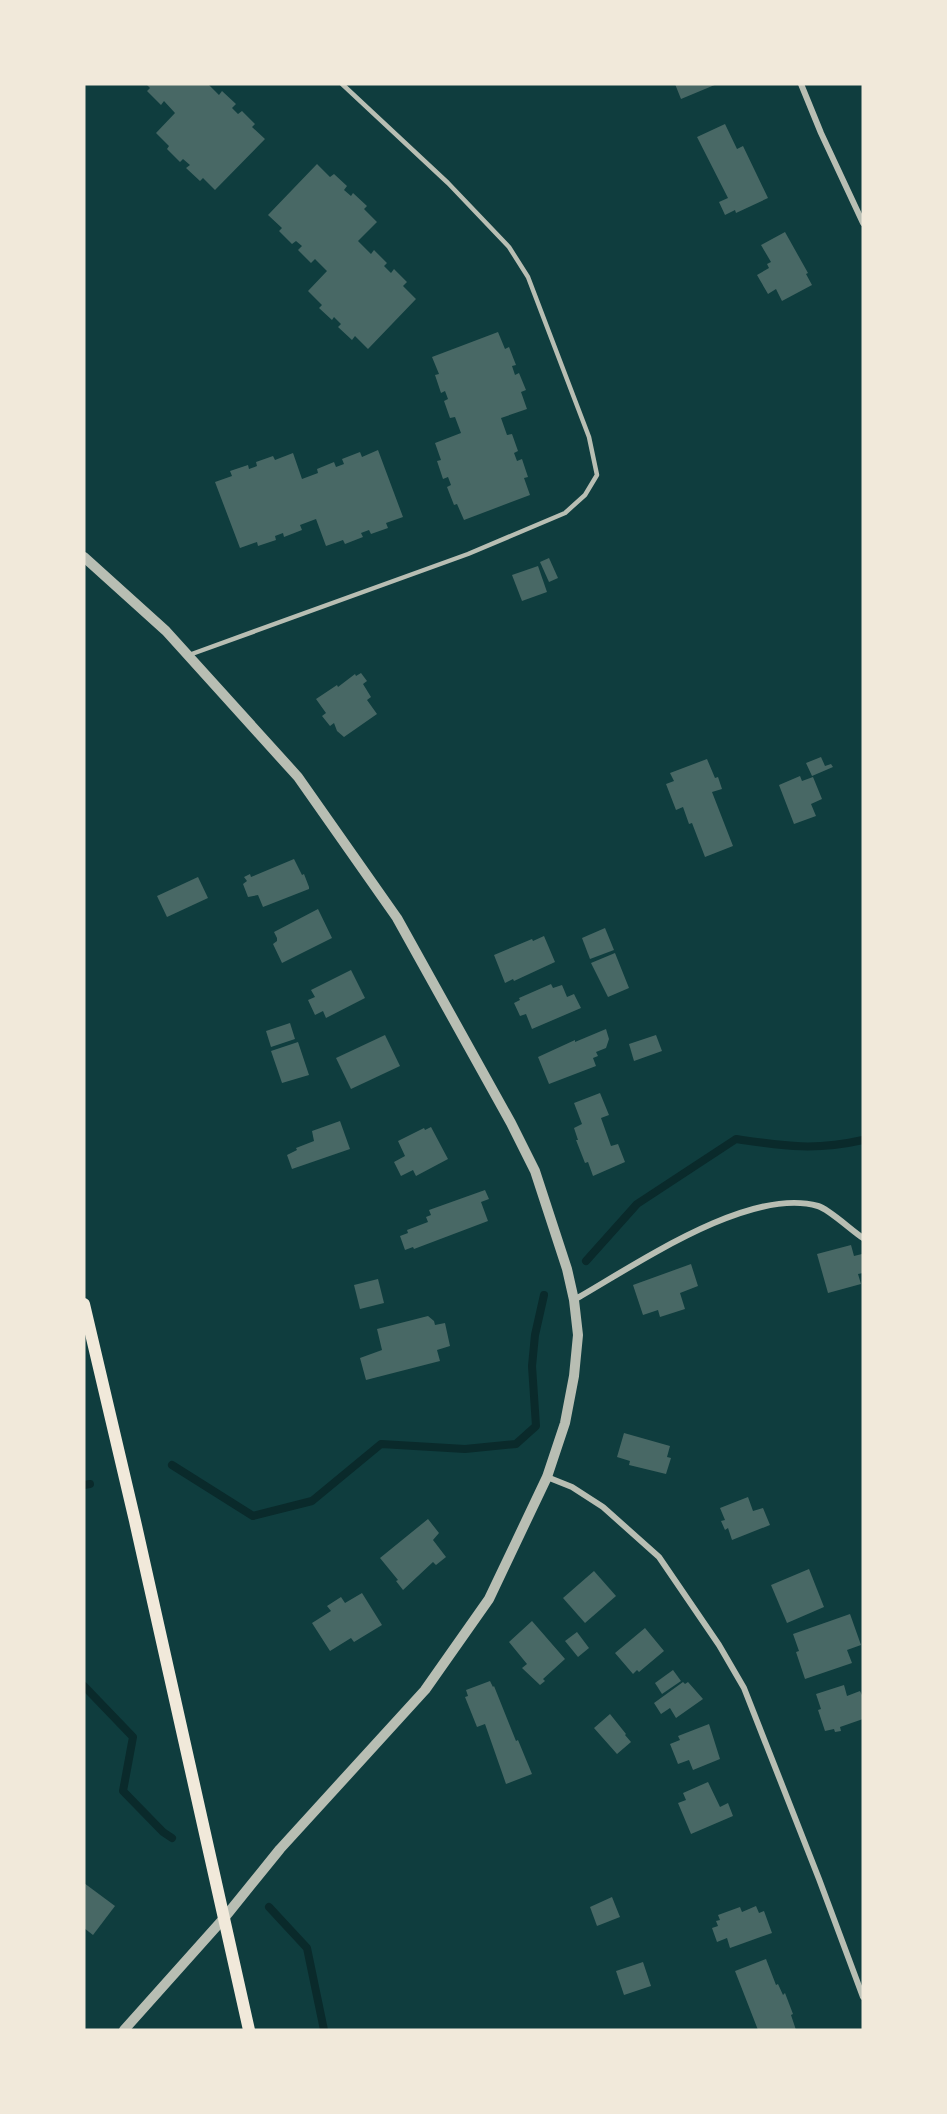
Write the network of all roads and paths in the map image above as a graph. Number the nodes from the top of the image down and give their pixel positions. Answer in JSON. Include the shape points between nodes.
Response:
{"nodes":[{"id":1,"x":342,"y":84,"type":"edge"},
{"id":2,"x":801,"y":84,"type":"edge"},
{"id":3,"x":863,"y":223,"type":"edge"},
{"id":4,"x":84,"y":558,"type":"edge"},
{"id":5,"x":189,"y":655,"type":"junction"},
{"id":6,"x":863,"y":1238,"type":"edge"},
{"id":7,"x":574,"y":1300,"type":"junction"},
{"id":8,"x":84,"y":1304,"type":"edge"},
{"id":9,"x":547,"y":1477,"type":"junction"},
{"id":10,"x":225,"y":1917,"type":"junction"},
{"id":11,"x":863,"y":1997,"type":"edge"},
{"id":12,"x":124,"y":2030,"type":"edge"},
{"id":13,"x":249,"y":2030,"type":"edge"}],
"edges":[{"from":1,"to":5,"type":"lane","via":[[448,183],[509,247],[528,277],[589,437],[597,475],[585,495],[565,513],[468,554]]},
{"from":2,"to":3,"type":"street"},
{"from":4,"to":5,"type":"street"},
{"from":5,"to":7,"type":"street","via":[[298,777],[397,918],[536,1170]]},
{"from":6,"to":7,"type":"street","via":[[822,1207],[799,1202],[769,1204],[693,1232]]},
{"from":7,"to":9,"type":"street","via":[[578,1335],[574,1376],[565,1423]]},
{"from":8,"to":10,"type":"main road"},
{"from":9,"to":10,"type":"street","via":[[489,1599],[425,1690],[280,1849]]},
{"from":9,"to":11,"type":"street","via":[[572,1486],[603,1507],[659,1557],[719,1646],[744,1688]]},
{"from":10,"to":12,"type":"street"},
{"from":10,"to":13,"type":"main road"}]}
